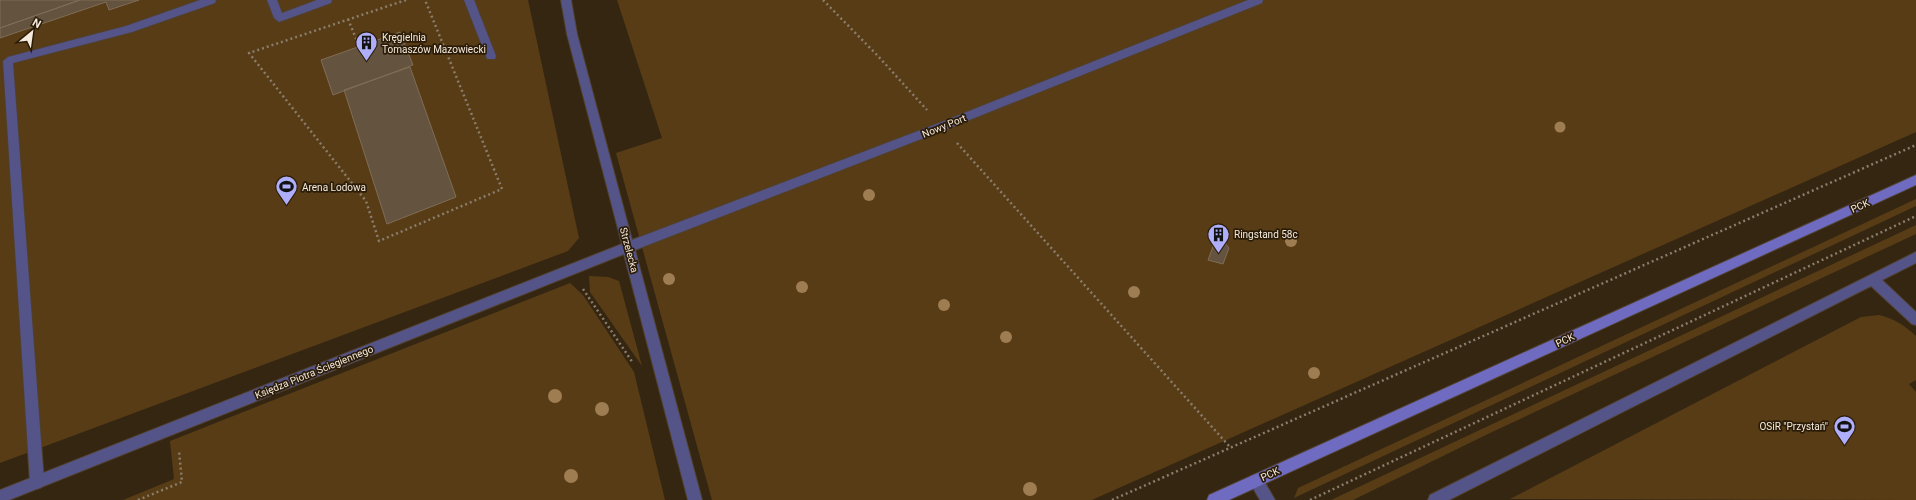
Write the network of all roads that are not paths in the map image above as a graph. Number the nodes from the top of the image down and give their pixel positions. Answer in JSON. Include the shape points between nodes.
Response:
{"nodes":[{"id":1,"x":211,"y":0,"type":"edge"},
{"id":2,"x":272,"y":0,"type":"edge"},
{"id":3,"x":328,"y":0,"type":"edge"},
{"id":4,"x":469,"y":0,"type":"edge"},
{"id":5,"x":566,"y":0,"type":"edge"},
{"id":6,"x":1258,"y":0,"type":"edge"},
{"id":7,"x":491,"y":56,"type":"dead end"},
{"id":8,"x":4,"y":61,"type":"edge"},
{"id":9,"x":1916,"y":180,"type":"edge"},
{"id":10,"x":628,"y":248,"type":"junction"},
{"id":11,"x":1916,"y":257,"type":"edge"},
{"id":12,"x":1872,"y":279,"type":"junction"},
{"id":13,"x":1916,"y":320,"type":"edge"},
{"id":14,"x":1256,"y":481,"type":"junction"},
{"id":15,"x":37,"y":482,"type":"junction"},
{"id":16,"x":0,"y":497,"type":"edge"},
{"id":17,"x":695,"y":500,"type":"edge"},
{"id":18,"x":1214,"y":500,"type":"edge"},
{"id":19,"x":1268,"y":500,"type":"edge"},
{"id":20,"x":1435,"y":500,"type":"edge"}],
"edges":[{"from":1,"to":8,"type":"street","via":[[128,29]]},
{"from":2,"to":3,"type":"street","via":[[279,18]]},
{"from":4,"to":7,"type":"street"},
{"from":5,"to":10,"type":"street","name":"Strzelecka","via":[[572,34]]},
{"from":6,"to":10,"type":"street","name":"Nowy Port"},
{"from":8,"to":15,"type":"street"},
{"from":9,"to":14,"type":"street","name":"PCK"},
{"from":10,"to":15,"type":"street","name":"Księdza Piotra Ściegiennego"},
{"from":10,"to":17,"type":"street","name":"Strzelecka"},
{"from":11,"to":12,"type":"street"},
{"from":12,"to":13,"type":"street"},
{"from":12,"to":20,"type":"street"},
{"from":14,"to":18,"type":"street","name":"PCK"},
{"from":14,"to":19,"type":"street"},
{"from":15,"to":16,"type":"street","name":"Księdza Piotra Ściegiennego"}]}
